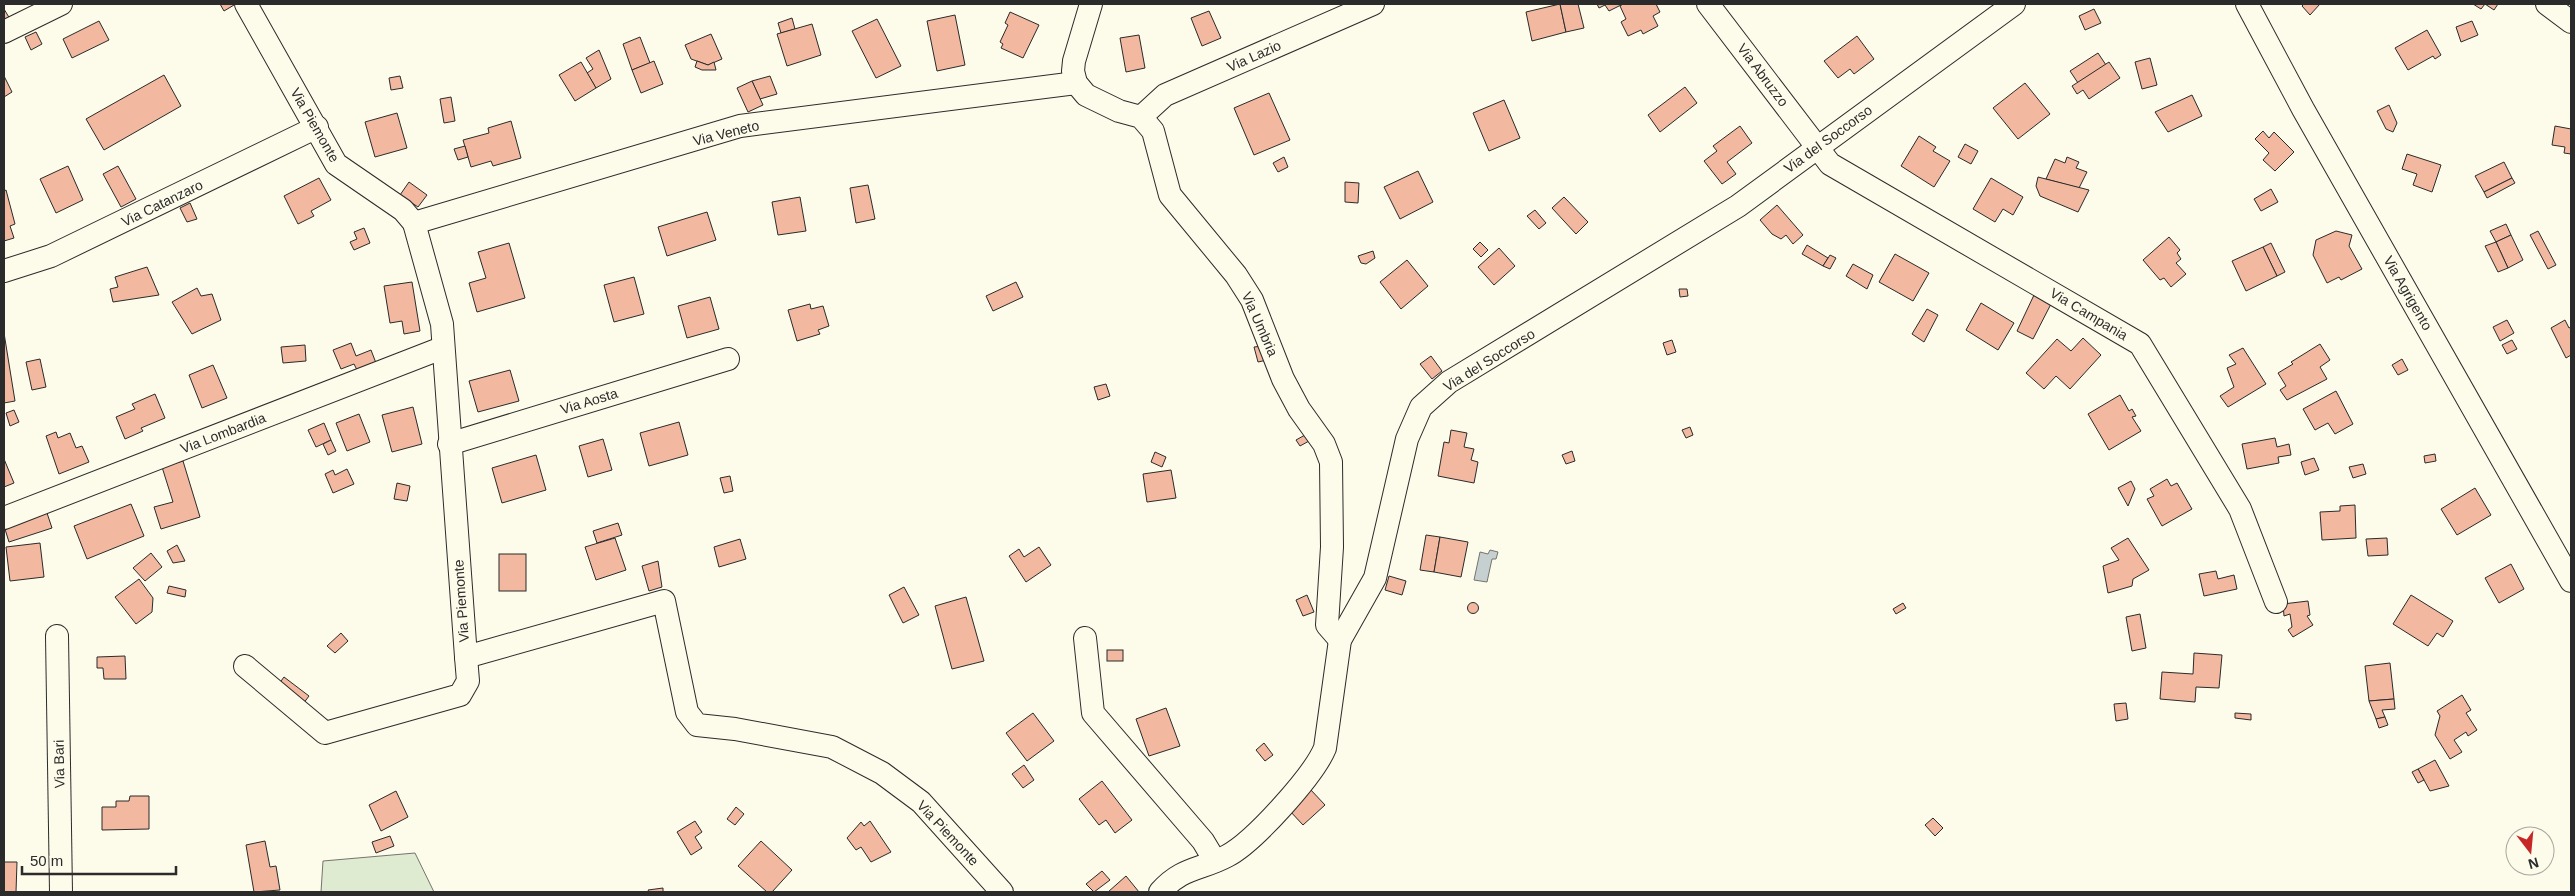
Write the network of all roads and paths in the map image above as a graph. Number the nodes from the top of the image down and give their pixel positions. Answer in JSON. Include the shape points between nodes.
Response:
{"nodes":[{"id":1,"x":61,"y":4,"type":"edge"},
{"id":2,"x":246,"y":4,"type":"edge"},
{"id":3,"x":1090,"y":4,"type":"edge"},
{"id":4,"x":1373,"y":4,"type":"edge"},
{"id":5,"x":1708,"y":4,"type":"edge"},
{"id":6,"x":2014,"y":4,"type":"edge"},
{"id":7,"x":2247,"y":4,"type":"edge"},
{"id":8,"x":2547,"y":4,"type":"edge"},
{"id":9,"x":2571,"y":22,"type":"edge"},
{"id":10,"x":4,"y":32,"type":"edge"},
{"id":11,"x":1076,"y":82,"type":"junction"},
{"id":12,"x":1141,"y":117,"type":"junction"},
{"id":13,"x":316,"y":127,"type":"junction"},
{"id":14,"x":1817,"y":146,"type":"junction"},
{"id":15,"x":414,"y":223,"type":"junction"},
{"id":16,"x":4,"y":271,"type":"edge"},
{"id":17,"x":442,"y":348,"type":"junction"},
{"id":18,"x":728,"y":359,"type":"dead end"},
{"id":19,"x":449,"y":444,"type":"junction"},
{"id":20,"x":4,"y":518,"type":"edge"},
{"id":21,"x":2571,"y":581,"type":"edge"},
{"id":22,"x":2276,"y":602,"type":"dead end"},
{"id":23,"x":58,"y":636,"type":"dead end"},
{"id":24,"x":1085,"y":638,"type":"dead end"},
{"id":25,"x":1340,"y":640,"type":"junction"},
{"id":26,"x":466,"y":657,"type":"junction"},
{"id":27,"x":245,"y":666,"type":"dead end"},
{"id":28,"x":1215,"y":861,"type":"junction"},
{"id":29,"x":61,"y":892,"type":"edge"},
{"id":30,"x":1002,"y":892,"type":"edge"},
{"id":31,"x":1160,"y":892,"type":"edge"}],
"edges":[{"from":1,"to":10,"type":"street"},
{"from":2,"to":13,"type":"street","name":"Via Piemonte"},
{"from":3,"to":11,"type":"street","via":[[1074,61]]},
{"from":4,"to":12,"type":"street","name":"Via Lazio","via":[[1165,95]]},
{"from":5,"to":14,"type":"street","name":"Via Abruzzo"},
{"from":6,"to":14,"type":"street","name":"Via del Soccorso"},
{"from":7,"to":21,"type":"street","name":"Via Agrigento","via":[[2303,109]]},
{"from":8,"to":9,"type":"street"},
{"from":11,"to":12,"type":"street","via":[[1086,94],[1119,111]]},
{"from":11,"to":15,"type":"street","name":"Via Veneto","via":[[740,126]]},
{"from":12,"to":25,"type":"street","name":"Via Umbria","via":[[1153,131],[1170,195],[1236,275],[1252,300],[1283,379],[1324,444],[1331,462],[1332,547],[1327,625]]},
{"from":13,"to":15,"type":"street","name":"Via Piemonte","via":[[336,164],[403,210]]},
{"from":13,"to":16,"type":"street","name":"Via Catanzaro","via":[[51,256]]},
{"from":14,"to":22,"type":"street","name":"Via Campania","via":[[1830,164],[2140,344],[2240,510]]},
{"from":14,"to":25,"type":"street","name":"Via del Soccorso","via":[[1738,206],[1449,382],[1421,407],[1407,439],[1375,578]]},
{"from":15,"to":17,"type":"street","name":"Via Piemonte","via":[[442,324]]},
{"from":17,"to":19,"type":"street","name":"Via Piemonte"},
{"from":17,"to":20,"type":"street","name":"Via Lombardia"},
{"from":18,"to":19,"type":"street","name":"Via Aosta"},
{"from":19,"to":26,"type":"street","name":"Via Piemonte"},
{"from":23,"to":29,"type":"street","name":"Via Bari"},
{"from":24,"to":28,"type":"street","via":[[1093,712],[1203,840]]},
{"from":25,"to":28,"type":"street","name":"Via del Soccorso","via":[[1325,748],[1319,762],[1249,839],[1228,856]]},
{"from":26,"to":27,"type":"street","via":[[468,681],[460,695],[325,733]]},
{"from":26,"to":30,"type":"street","name":"Via Piemonte","via":[[664,601],[687,712],[696,725],[832,747],[882,772],[921,802]]},
{"from":28,"to":31,"type":"street","name":"Via del Soccorso","via":[[1194,867]]}]}
